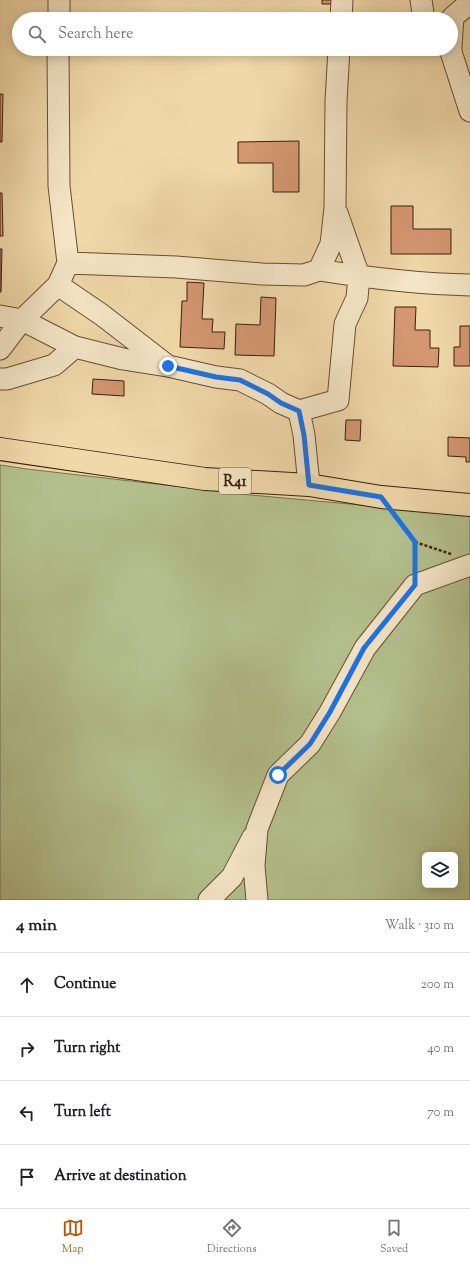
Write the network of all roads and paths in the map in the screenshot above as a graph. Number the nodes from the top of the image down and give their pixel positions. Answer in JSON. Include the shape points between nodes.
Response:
{"nodes":[{"id":1,"x":59,"y":0,"type":"edge"},
{"id":2,"x":342,"y":0,"type":"edge"},
{"id":3,"x":421,"y":0,"type":"edge"},
{"id":4,"x":470,"y":4,"type":"edge"},
{"id":5,"x":58,"y":12,"type":"edge"},
{"id":6,"x":341,"y":12,"type":"edge"},
{"id":7,"x":423,"y":12,"type":"edge"},
{"id":8,"x":458,"y":13,"type":"edge"},
{"id":9,"x":58,"y":56,"type":"edge"},
{"id":10,"x":339,"y":56,"type":"edge"},
{"id":11,"x":452,"y":56,"type":"edge"},
{"id":12,"x":470,"y":111,"type":"edge"},
{"id":13,"x":335,"y":208,"type":"junction"},
{"id":14,"x":68,"y":263,"type":"junction"},
{"id":15,"x":319,"y":270,"type":"junction"},
{"id":16,"x":359,"y":276,"type":"junction"},
{"id":17,"x":58,"y":285,"type":"junction"},
{"id":18,"x":470,"y":285,"type":"edge"},
{"id":19,"x":0,"y":316,"type":"edge"},
{"id":20,"x":22,"y":320,"type":"junction"},
{"id":21,"x":75,"y":347,"type":"junction"},
{"id":22,"x":0,"y":349,"type":"edge"},
{"id":23,"x":168,"y":366,"type":"junction"},
{"id":24,"x":0,"y":379,"type":"edge"},
{"id":25,"x":299,"y":411,"type":"junction"},
{"id":26,"x":0,"y":449,"type":"edge"},
{"id":27,"x":309,"y":485,"type":"junction"},
{"id":28,"x":381,"y":497,"type":"junction"},
{"id":29,"x":470,"y":505,"type":"edge"},
{"id":30,"x":415,"y":542,"type":"junction"},
{"id":31,"x":463,"y":560,"type":"edge"},
{"id":32,"x":415,"y":585,"type":"junction"},
{"id":33,"x":256,"y":829,"type":"junction"},
{"id":34,"x":210,"y":900,"type":"edge"},
{"id":35,"x":257,"y":900,"type":"edge"}],
"edges":[{"from":1,"to":5,"type":"street"},
{"from":2,"to":6,"type":"street"},
{"from":3,"to":7,"type":"street"},
{"from":4,"to":8,"type":"street"},
{"from":9,"to":14,"type":"street","via":[[59,186]]},
{"from":10,"to":13,"type":"street"},
{"from":11,"to":12,"type":"street"},
{"from":13,"to":15,"type":"street","via":[[331,244]]},
{"from":13,"to":16,"type":"street"},
{"from":14,"to":15,"type":"street","via":[[304,275]]},
{"from":14,"to":17,"type":"street"},
{"from":15,"to":16,"type":"street"},
{"from":16,"to":18,"type":"street"},
{"from":16,"to":25,"type":"street","via":[[357,298],[345,324],[338,400]]},
{"from":17,"to":20,"type":"street"},
{"from":17,"to":23,"type":"street"},
{"from":19,"to":20,"type":"street"},
{"from":20,"to":21,"type":"street"},
{"from":20,"to":22,"type":"street"},
{"from":21,"to":23,"type":"street"},
{"from":21,"to":24,"type":"street","via":[[54,365]]},
{"from":23,"to":25,"type":"street","via":[[240,380]]},
{"from":25,"to":27,"type":"street"},
{"from":26,"to":27,"type":"main road","number":"R41","via":[[205,479]]},
{"from":27,"to":28,"type":"main road","number":"R41"},
{"from":28,"to":29,"type":"main road","number":"R41"},
{"from":28,"to":30,"type":"path"},
{"from":30,"to":31,"type":"path"},
{"from":30,"to":32,"type":"path"},
{"from":31,"to":32,"type":"street"},
{"from":32,"to":33,"type":"street","via":[[364,648],[310,744],[278,775]]},
{"from":33,"to":34,"type":"street","via":[[232,877]]},
{"from":33,"to":35,"type":"street","via":[[254,866]]}]}
